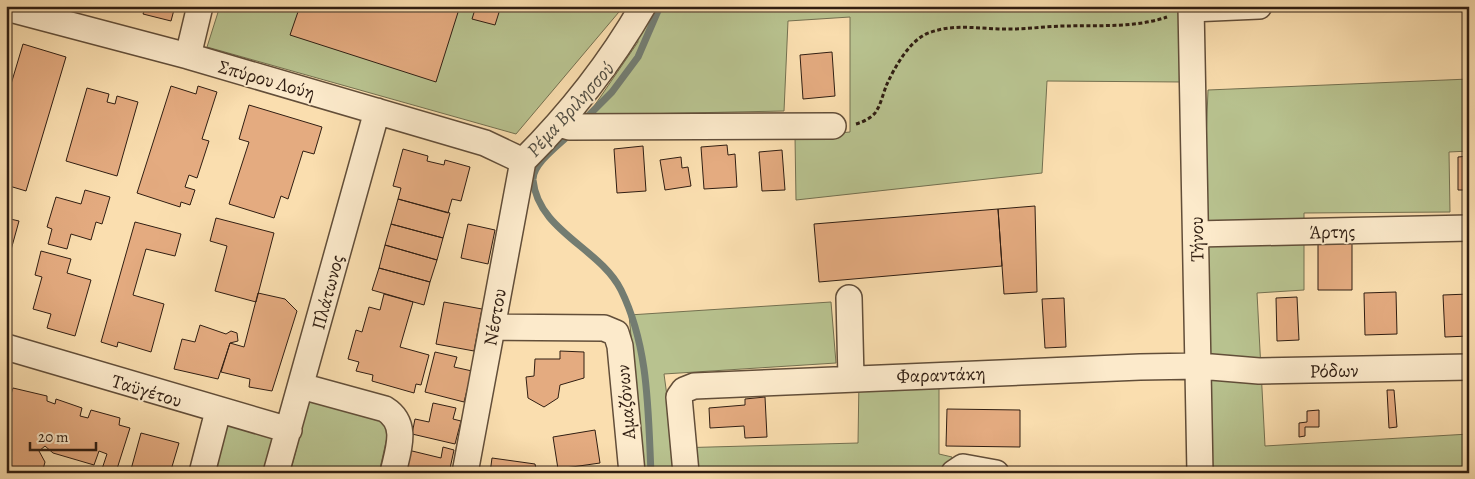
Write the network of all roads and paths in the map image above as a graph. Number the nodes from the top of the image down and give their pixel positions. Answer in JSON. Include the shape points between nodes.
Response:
{"nodes":[{"id":1,"x":200,"y":6,"type":"edge"},
{"id":2,"x":643,"y":6,"type":"edge"},
{"id":3,"x":1259,"y":6,"type":"edge"},
{"id":4,"x":6,"y":8,"type":"edge"},
{"id":5,"x":1191,"y":8,"type":"edge"},
{"id":6,"x":188,"y":56,"type":"junction"},
{"id":7,"x":377,"y":111,"type":"junction"},
{"id":8,"x":572,"y":126,"type":"junction"},
{"id":9,"x":833,"y":126,"type":"joint"},
{"id":10,"x":523,"y":161,"type":"junction"},
{"id":11,"x":1469,"y":228,"type":"edge"},
{"id":12,"x":1196,"y":234,"type":"junction"},
{"id":13,"x":849,"y":298,"type":"dead end"},
{"id":14,"x":492,"y":327,"type":"junction"},
{"id":15,"x":6,"y":347,"type":"edge"},
{"id":16,"x":1200,"y":366,"type":"junction"},
{"id":17,"x":1469,"y":367,"type":"edge"},
{"id":18,"x":851,"y":378,"type":"junction"},
{"id":19,"x":301,"y":386,"type":"junction"},
{"id":20,"x":218,"y":411,"type":"junction"},
{"id":21,"x":289,"y":430,"type":"junction"},
{"id":22,"x":956,"y":470,"type":"edge"},
{"id":23,"x":202,"y":473,"type":"edge"},
{"id":24,"x":276,"y":473,"type":"edge"},
{"id":25,"x":394,"y":473,"type":"edge"},
{"id":26,"x":465,"y":473,"type":"edge"},
{"id":27,"x":632,"y":473,"type":"edge"},
{"id":28,"x":686,"y":473,"type":"edge"},
{"id":29,"x":996,"y":473,"type":"edge"},
{"id":30,"x":1200,"y":473,"type":"edge"}],
"edges":[{"from":1,"to":6,"type":"street"},
{"from":2,"to":8,"type":"street"},
{"from":3,"to":5,"type":"street"},
{"from":4,"to":6,"type":"street","name":"Σπύρου Λούη"},
{"from":5,"to":9,"type":"path","via":[[1140,23],[1012,29],[966,26],[925,35],[909,48],[887,84],[876,112],[862,122]]},
{"from":5,"to":12,"type":"street","name":"Τήνου"},
{"from":6,"to":7,"type":"street","name":"Σπύρου Λούη"},
{"from":7,"to":10,"type":"street","name":"Σπύρου Λούη","via":[[485,143]]},
{"from":7,"to":19,"type":"street","name":"Πλάτωνος"},
{"from":8,"to":9,"type":"street"},
{"from":8,"to":10,"type":"street"},
{"from":10,"to":14,"type":"street","name":"Νέστου"},
{"from":11,"to":12,"type":"street","name":"Άρτης"},
{"from":12,"to":16,"type":"street","name":"Τήνου"},
{"from":13,"to":18,"type":"street"},
{"from":14,"to":26,"type":"street","name":"Νέστου"},
{"from":14,"to":27,"type":"street","name":"Αμαζόνων","via":[[604,328],[616,333]]},
{"from":15,"to":20,"type":"street","name":"Ταϋγέτου"},
{"from":16,"to":17,"type":"street","name":"Ρόδων","via":[[1259,371]]},
{"from":16,"to":18,"type":"street","name":"Φαραντάκη"},
{"from":16,"to":30,"type":"street","name":"Τήνου"},
{"from":18,"to":28,"type":"street","name":"Φαραντάκη","via":[[694,386],[684,390],[679,398]]},
{"from":19,"to":21,"type":"street","name":"Πλάτωνος"},
{"from":19,"to":25,"type":"street","via":[[385,409],[392,414],[400,426]]},
{"from":20,"to":21,"type":"street","name":"Ταϋγέτου"},
{"from":20,"to":23,"type":"street"},
{"from":21,"to":24,"type":"street","name":"Πλάτωνος"},
{"from":22,"to":29,"type":"street","via":[[968,467]]}]}
